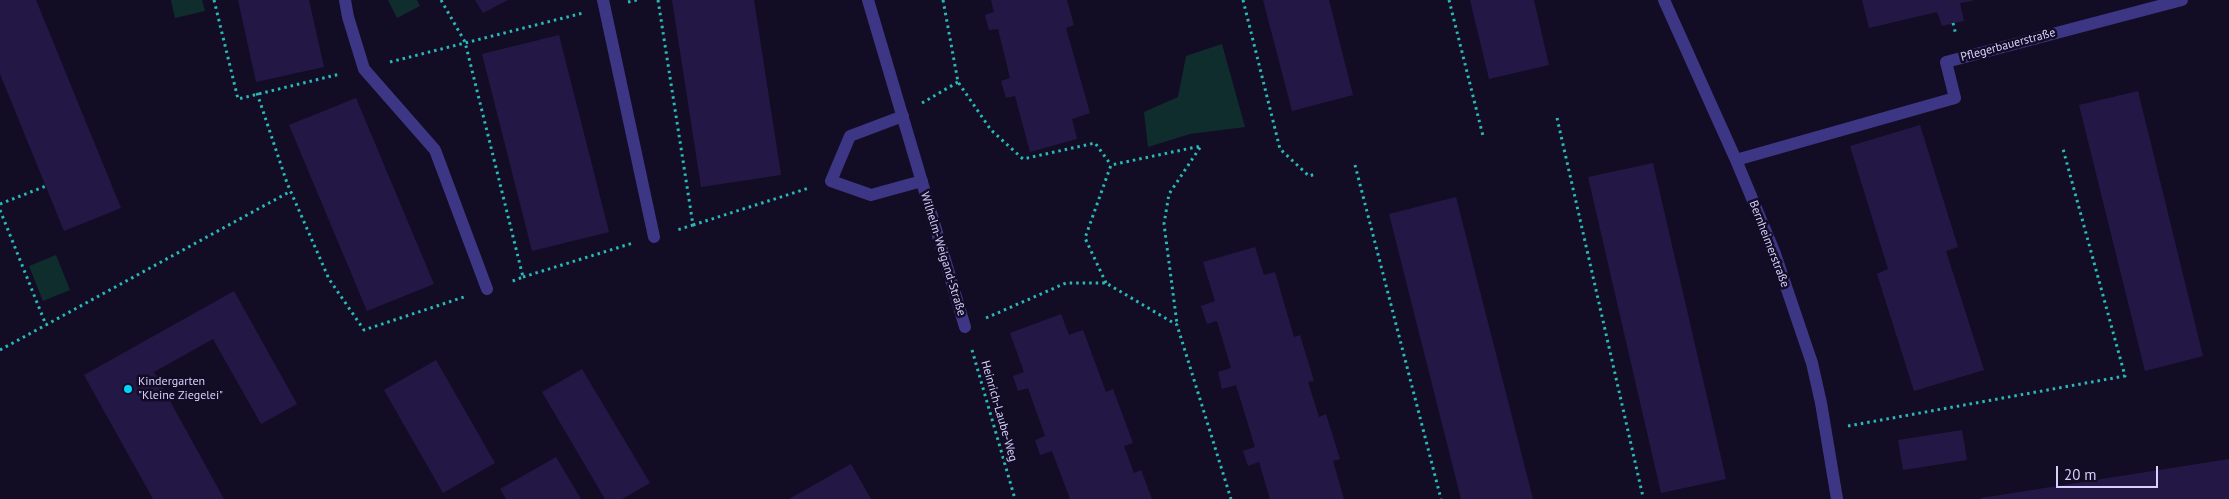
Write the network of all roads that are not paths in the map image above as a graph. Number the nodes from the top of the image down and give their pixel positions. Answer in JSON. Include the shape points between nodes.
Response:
{"nodes":[{"id":1,"x":345,"y":0,"type":"edge"},
{"id":2,"x":868,"y":0,"type":"edge"},
{"id":3,"x":1664,"y":0,"type":"edge"},
{"id":4,"x":2182,"y":0,"type":"edge"},
{"id":5,"x":604,"y":4,"type":"edge"},
{"id":6,"x":903,"y":116,"type":"junction"},
{"id":7,"x":1736,"y":160,"type":"junction"},
{"id":8,"x":922,"y":180,"type":"junction"},
{"id":9,"x":654,"y":237,"type":"dead end"},
{"id":10,"x":487,"y":289,"type":"road end"},
{"id":11,"x":965,"y":327,"type":"road end"},
{"id":12,"x":1838,"y":499,"type":"edge"}],
"edges":[{"from":1,"to":10,"type":"street","via":[[364,69],[435,150]]},
{"from":2,"to":6,"type":"street","name":"Wilhelm-Weigand-Straße"},
{"from":3,"to":7,"type":"street","name":"Bernheimerstraße"},
{"from":4,"to":7,"type":"street","name":"Pflegerbauerstraße","via":[[1946,62],[1955,98]]},
{"from":5,"to":9,"type":"street"},
{"from":6,"to":8,"type":"street","name":"Wilhelm-Weigand-Straße"},
{"from":6,"to":8,"type":"street","name":"Wilhelm-Weigand-Straße","via":[[850,136],[831,181],[871,195]]},
{"from":7,"to":12,"type":"street","name":"Bernheimerstraße","via":[[1774,251],[1812,363]]},
{"from":8,"to":11,"type":"street","name":"Wilhelm-Weigand-Straße"}]}
